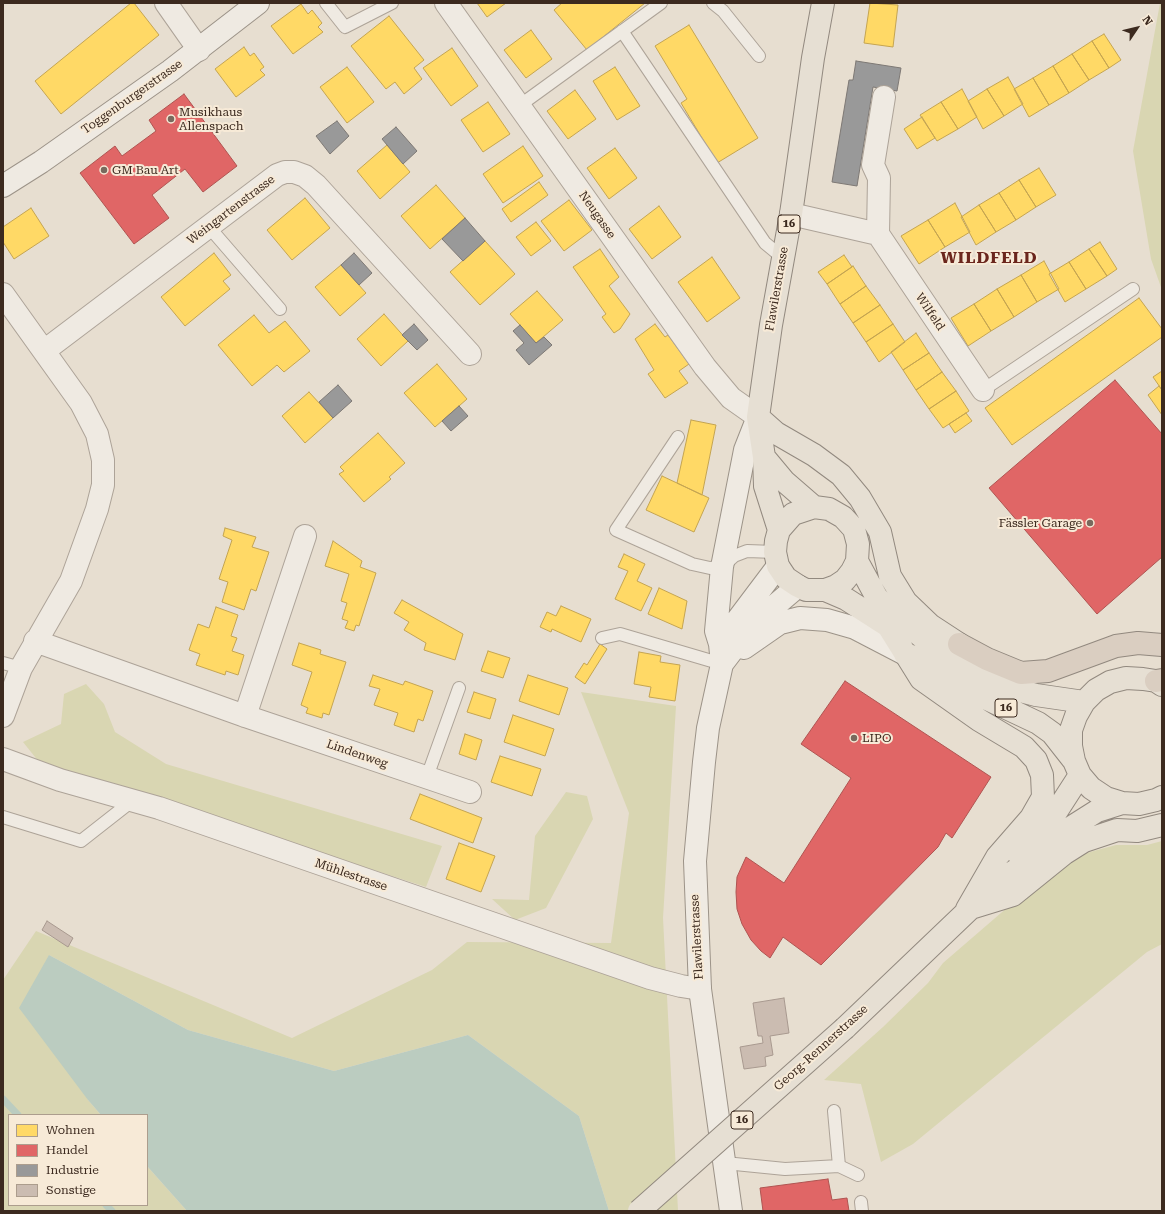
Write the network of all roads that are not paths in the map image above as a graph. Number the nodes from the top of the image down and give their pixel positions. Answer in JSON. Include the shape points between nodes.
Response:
{"nodes":[{"id":1,"x":166,"y":3,"type":"edge"},
{"id":2,"x":258,"y":3,"type":"edge"},
{"id":3,"x":326,"y":3,"type":"edge"},
{"id":4,"x":392,"y":3,"type":"edge"},
{"id":5,"x":446,"y":3,"type":"edge"},
{"id":6,"x":661,"y":3,"type":"edge"},
{"id":7,"x":713,"y":3,"type":"edge"},
{"id":8,"x":824,"y":3,"type":"edge"},
{"id":9,"x":622,"y":30,"type":"junction"},
{"id":10,"x":199,"y":50,"type":"junction"},
{"id":11,"x":759,"y":56,"type":"dead end"},
{"id":12,"x":884,"y":97,"type":"dead end"},
{"id":13,"x":519,"y":106,"type":"junction"},
{"id":14,"x":3,"y":186,"type":"edge"},
{"id":15,"x":790,"y":214,"type":"junction"},
{"id":16,"x":209,"y":227,"type":"junction"},
{"id":17,"x":878,"y":234,"type":"junction"},
{"id":18,"x":782,"y":257,"type":"junction"},
{"id":19,"x":1133,"y":290,"type":"dead end"},
{"id":20,"x":3,"y":294,"type":"edge"},
{"id":21,"x":280,"y":309,"type":"dead end"},
{"id":22,"x":44,"y":351,"type":"junction"},
{"id":23,"x":470,"y":354,"type":"dead end"},
{"id":24,"x":983,"y":390,"type":"joint"},
{"id":25,"x":758,"y":417,"type":"junction"},
{"id":26,"x":678,"y":437,"type":"dead end"},
{"id":27,"x":764,"y":456,"type":"junction"},
{"id":28,"x":814,"y":507,"type":"junction"},
{"id":29,"x":779,"y":530,"type":"junction"},
{"id":30,"x":305,"y":536,"type":"dead end"},
{"id":31,"x":777,"y":559,"type":"junction"},
{"id":32,"x":857,"y":561,"type":"junction"},
{"id":33,"x":722,"y":567,"type":"junction"},
{"id":34,"x":798,"y":586,"type":"junction"},
{"id":35,"x":825,"y":590,"type":"junction"},
{"id":36,"x":602,"y":638,"type":"dead end"},
{"id":37,"x":35,"y":641,"type":"junction"},
{"id":38,"x":959,"y":644,"type":"joint"},
{"id":39,"x":1162,"y":645,"type":"edge"},
{"id":40,"x":721,"y":654,"type":"junction"},
{"id":41,"x":905,"y":654,"type":"junction"},
{"id":42,"x":12,"y":665,"type":"edge"},
{"id":43,"x":1160,"y":682,"type":"edge"},
{"id":44,"x":459,"y":688,"type":"dead end"},
{"id":45,"x":1084,"y":702,"type":"junction"},
{"id":46,"x":3,"y":716,"type":"edge"},
{"id":47,"x":245,"y":716,"type":"junction"},
{"id":48,"x":3,"y":758,"type":"edge"},
{"id":49,"x":1077,"y":768,"type":"junction"},
{"id":50,"x":427,"y":778,"type":"junction"},
{"id":51,"x":470,"y":792,"type":"dead end"},
{"id":52,"x":1162,"y":797,"type":"edge"},
{"id":53,"x":132,"y":801,"type":"junction"},
{"id":54,"x":1122,"y":803,"type":"junction"},
{"id":55,"x":3,"y":817,"type":"edge"},
{"id":56,"x":1162,"y":825,"type":"edge"},
{"id":57,"x":999,"y":881,"type":"junction"},
{"id":58,"x":968,"y":909,"type":"junction"},
{"id":59,"x":700,"y":989,"type":"junction"},
{"id":60,"x":834,"y":1111,"type":"dead end"},
{"id":61,"x":725,"y":1163,"type":"junction"},
{"id":62,"x":839,"y":1166,"type":"junction"},
{"id":63,"x":858,"y":1175,"type":"dead end"},
{"id":64,"x":639,"y":1211,"type":"edge"},
{"id":65,"x":730,"y":1211,"type":"edge"}],
"edges":[{"from":1,"to":10,"type":"street"},
{"from":2,"to":10,"type":"street","name":"Toggenburgerstrasse"},
{"from":3,"to":4,"type":"lane","via":[[345,27]]},
{"from":5,"to":13,"type":"street","name":"Neugasse"},
{"from":6,"to":9,"type":"lane"},
{"from":7,"to":11,"type":"lane","via":[[723,11]]},
{"from":8,"to":15,"type":"main road","name":"Flawilerstrasse","number":"16"},
{"from":9,"to":13,"type":"lane"},
{"from":9,"to":18,"type":"lane","via":[[765,243]]},
{"from":10,"to":14,"type":"street","name":"Toggenburgerstrasse","via":[[48,158]]},
{"from":12,"to":17,"type":"street","via":[[873,165],[879,178]]},
{"from":13,"to":25,"type":"street","name":"Neugasse","via":[[705,367],[731,398]]},
{"from":15,"to":17,"type":"street"},
{"from":15,"to":18,"type":"main road","name":"Flawilerstrasse","number":"16"},
{"from":16,"to":21,"type":"lane"},
{"from":16,"to":22,"type":"street","name":"Weingartenstrasse"},
{"from":16,"to":23,"type":"street","name":"Weingartenstrasse","via":[[277,175],[294,172],[304,176],[316,185]]},
{"from":17,"to":24,"type":"street","name":"Wilfeld"},
{"from":18,"to":25,"type":"main road","name":"Flawilerstrasse","number":"16"},
{"from":19,"to":24,"type":"lane"},
{"from":20,"to":22,"type":"street"},
{"from":22,"to":37,"type":"street","via":[[81,403],[97,434],[103,460],[103,485],[95,516],[71,580]]},
{"from":25,"to":27,"type":"main road","name":"Flawilerstrasse","number":"16"},
{"from":25,"to":33,"type":"street","via":[[745,450]]},
{"from":25,"to":38,"type":"main road","via":[[776,433],[814,455],[841,475],[860,498],[880,532],[890,576],[906,602],[930,625]]},
{"from":26,"to":33,"type":"lane","via":[[616,530],[692,564],[710,568]]},
{"from":27,"to":28,"type":"main road","name":"Flawilerstrasse","number":"16","via":[[784,481]]},
{"from":27,"to":29,"type":"main road","name":"Flawilerstrasse","number":"16","via":[[765,486]]},
{"from":28,"to":29,"type":"main road","via":[[793,514]]},
{"from":28,"to":32,"type":"main road","via":[[829,509],[843,517],[854,529],[858,544]]},
{"from":29,"to":31,"type":"main road","via":[[776,541]]},
{"from":30,"to":47,"type":"street"},
{"from":31,"to":33,"type":"lane","via":[[747,551],[734,556]]},
{"from":31,"to":34,"type":"main road","via":[[786,578]]},
{"from":31,"to":40,"type":"street","name":"Flawilerstrasse"},
{"from":32,"to":35,"type":"main road","via":[[845,580]]},
{"from":32,"to":45,"type":"main road","number":"16","via":[[884,606],[922,637],[954,658],[993,681],[1017,690]]},
{"from":33,"to":40,"type":"street","via":[[716,631]]},
{"from":34,"to":35,"type":"main road","via":[[806,590]]},
{"from":34,"to":40,"type":"street","name":"Flawilerstrasse"},
{"from":35,"to":41,"type":"main road","via":[[846,599],[888,626]]},
{"from":36,"to":40,"type":"lane","via":[[620,634]]},
{"from":37,"to":42,"type":"street"},
{"from":37,"to":47,"type":"street","name":"Lindenweg"},
{"from":38,"to":39,"type":"highway","via":[[1021,673],[1048,671],[1116,646],[1138,643]]},
{"from":40,"to":41,"type":"street","via":[[780,623],[800,618],[827,620],[855,628]]},
{"from":40,"to":59,"type":"street","name":"Flawilerstrasse","via":[[706,747],[695,861]]},
{"from":41,"to":49,"type":"main road","number":"16","via":[[932,663],[985,698],[1038,723],[1052,733]]},
{"from":41,"to":58,"type":"main road","via":[[920,678],[979,720],[1024,747],[1036,760],[1042,776],[1043,797],[1031,818],[997,857]]},
{"from":42,"to":46,"type":"street"},
{"from":43,"to":45,"type":"main road","via":[[1126,678],[1110,682],[1096,690]]},
{"from":44,"to":50,"type":"lane"},
{"from":45,"to":49,"type":"main road","via":[[1072,730],[1071,746]]},
{"from":47,"to":50,"type":"street","name":"Lindenweg"},
{"from":48,"to":53,"type":"street","name":"Mühlestrasse","via":[[60,780]]},
{"from":49,"to":54,"type":"main road","number":"16","via":[[1091,788],[1106,798]]},
{"from":49,"to":57,"type":"main road","name":"Georg-Rennerstrasse","number":"16","via":[[1051,820],[1022,850]]},
{"from":50,"to":51,"type":"street","name":"Lindenweg"},
{"from":52,"to":54,"type":"main road","number":"16","via":[[1139,804]]},
{"from":53,"to":55,"type":"lane","via":[[81,841]]},
{"from":53,"to":59,"type":"street","name":"Mühlestrasse","via":[[159,808],[650,978]]},
{"from":54,"to":57,"type":"main road","name":"Georg-Rennerstrasse","number":"16","via":[[1097,811],[1067,830],[1030,861]]},
{"from":56,"to":58,"type":"main road","via":[[1138,831],[1117,830],[1084,841],[1013,895]]},
{"from":57,"to":58,"type":"main road","name":"Georg-Rennerstrasse","number":"16"},
{"from":58,"to":64,"type":"main road","name":"Georg-Rennerstrasse","number":"16","bridge":true,"via":[[845,1028]]},
{"from":59,"to":61,"type":"street","name":"Flawilerstrasse"},
{"from":60,"to":62,"type":"lane"},
{"from":61,"to":62,"type":"lane","via":[[785,1169]]},
{"from":61,"to":65,"type":"street","name":"Flawilerstrasse"},
{"from":62,"to":63,"type":"lane"}]}
